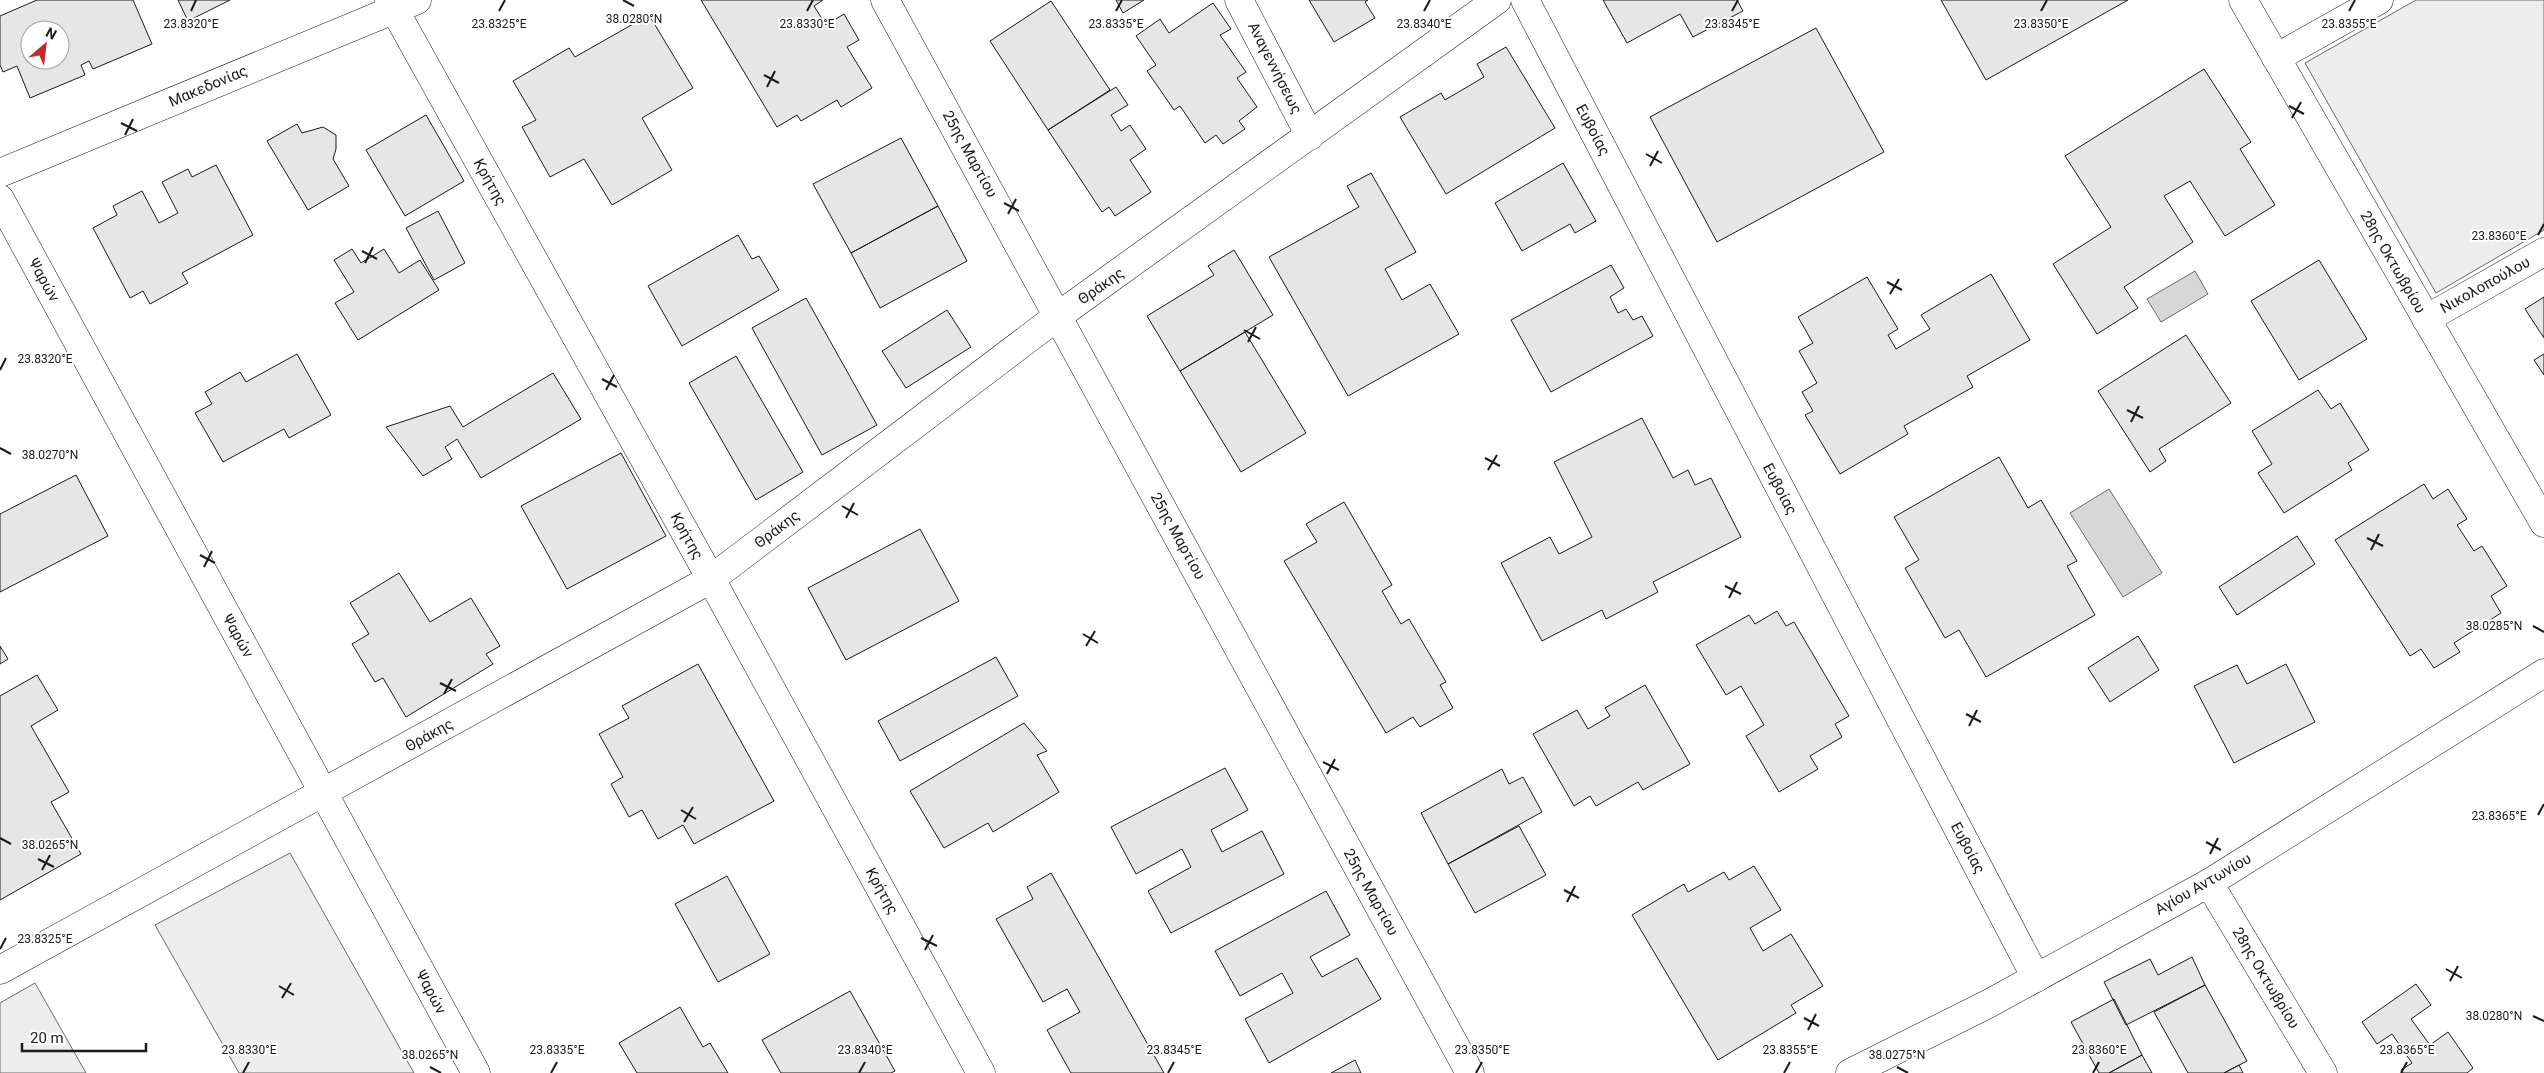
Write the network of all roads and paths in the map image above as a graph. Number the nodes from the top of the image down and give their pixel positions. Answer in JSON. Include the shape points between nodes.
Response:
{"nodes":[{"id":1,"x":885,"y":0,"type":"edge"},
{"id":2,"x":1240,"y":0,"type":"edge"},
{"id":3,"x":1497,"y":0,"type":"edge"},
{"id":4,"x":1525,"y":0,"type":"edge"},
{"id":5,"x":2243,"y":0,"type":"edge"},
{"id":6,"x":2378,"y":0,"type":"edge"},
{"id":7,"x":400,"y":3,"type":"edge"},
{"id":8,"x":2276,"y":58,"type":"junction"},
{"id":9,"x":1310,"y":136,"type":"junction"},
{"id":10,"x":0,"y":173,"type":"edge"},
{"id":11,"x":0,"y":199,"type":"edge"},
{"id":12,"x":2544,"y":252,"type":"edge"},
{"id":13,"x":1058,"y":316,"type":"junction"},
{"id":14,"x":2426,"y":319,"type":"junction"},
{"id":15,"x":2544,"y":523,"type":"edge"},
{"id":16,"x":711,"y":578,"type":"junction"},
{"id":17,"x":2544,"y":673,"type":"edge"},
{"id":18,"x":324,"y":793,"type":"junction"},
{"id":19,"x":2209,"y":883,"type":"junction"},
{"id":20,"x":0,"y":970,"type":"edge"},
{"id":21,"x":2036,"y":978,"type":"junction"},
{"id":22,"x":476,"y":1073,"type":"edge"},
{"id":23,"x":982,"y":1073,"type":"edge"},
{"id":24,"x":1470,"y":1073,"type":"edge"},
{"id":25,"x":1850,"y":1073,"type":"edge"},
{"id":26,"x":2323,"y":1073,"type":"edge"}],
"edges":[{"from":1,"to":13,"type":"street","name":"25ης Μαρτίου"},
{"from":2,"to":9,"type":"street","name":"Αναγεννήσεως"},
{"from":3,"to":9,"type":"street","name":"Θράκης"},
{"from":4,"to":21,"type":"street","name":"Ευβοίας"},
{"from":5,"to":8,"type":"street","name":"28ης Οκτωβρίου"},
{"from":6,"to":8,"type":"street"},
{"from":7,"to":10,"type":"street","name":"Μακεδονίας"},
{"from":7,"to":16,"type":"street","name":"Κρήτης"},
{"from":8,"to":14,"type":"street","name":"28ης Οκτωβρίου"},
{"from":9,"to":13,"type":"street","name":"Θράκης"},
{"from":11,"to":18,"type":"street","name":"Ψαρών"},
{"from":12,"to":14,"type":"street","name":"Νικολοπούλου"},
{"from":13,"to":16,"type":"street","name":"Θράκης"},
{"from":13,"to":24,"type":"street","name":"25ης Μαρτίου"},
{"from":14,"to":15,"type":"street","name":"28ης Οκτωβρίου"},
{"from":16,"to":18,"type":"street","name":"Θράκης"},
{"from":16,"to":23,"type":"street","name":"Κρήτης"},
{"from":17,"to":19,"type":"street","name":"Αγίου Αντωνίου"},
{"from":18,"to":20,"type":"street","name":"Θράκης"},
{"from":18,"to":22,"type":"street","name":"Ψαρών"},
{"from":19,"to":21,"type":"street","name":"Αγίου Αντωνίου"},
{"from":19,"to":26,"type":"street","name":"28ης Οκτωβρίου"},
{"from":21,"to":25,"type":"street","name":"Αγίου Αντωνίου"}]}
